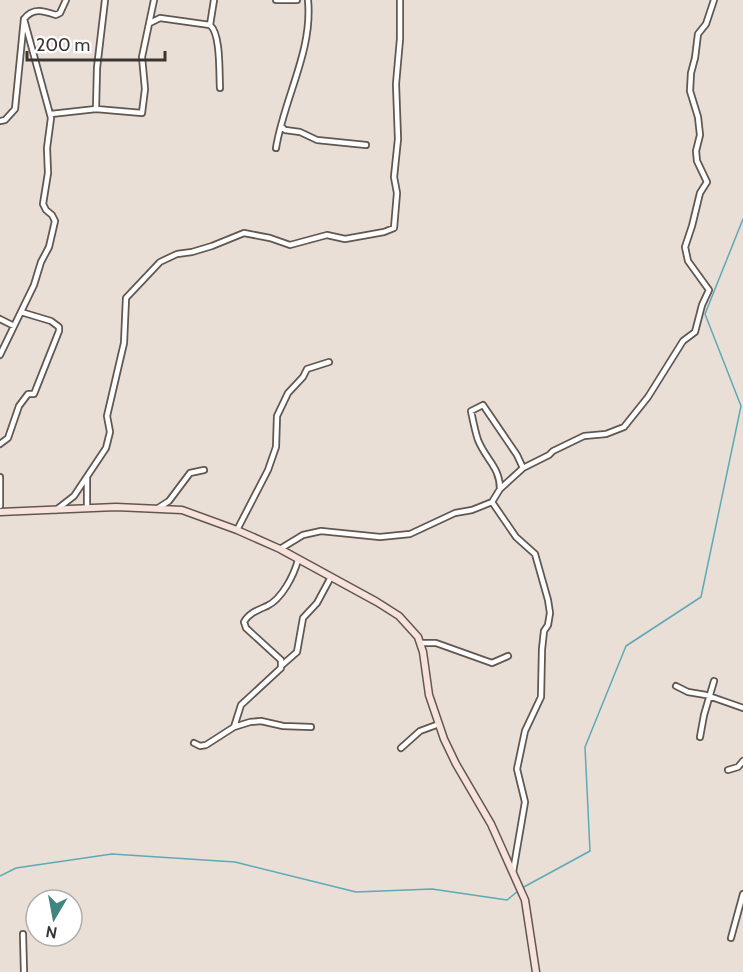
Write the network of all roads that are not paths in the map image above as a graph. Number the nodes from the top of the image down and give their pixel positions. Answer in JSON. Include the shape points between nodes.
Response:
{"nodes":[{"id":1,"x":66,"y":0,"type":"edge"},
{"id":2,"x":105,"y":0,"type":"edge"},
{"id":3,"x":154,"y":0,"type":"edge"},
{"id":4,"x":214,"y":0,"type":"edge"},
{"id":5,"x":276,"y":0,"type":"edge"},
{"id":6,"x":297,"y":0,"type":"edge"},
{"id":7,"x":308,"y":0,"type":"edge"},
{"id":8,"x":400,"y":0,"type":"edge"},
{"id":9,"x":714,"y":0,"type":"edge"},
{"id":10,"x":24,"y":19,"type":"junction"},
{"id":11,"x":149,"y":25,"type":"junction"},
{"id":12,"x":210,"y":25,"type":"junction"},
{"id":13,"x":220,"y":88,"type":"dead end"},
{"id":14,"x":96,"y":109,"type":"junction"},
{"id":15,"x":51,"y":114,"type":"junction"},
{"id":16,"x":0,"y":121,"type":"edge"},
{"id":17,"x":281,"y":126,"type":"junction"},
{"id":18,"x":366,"y":145,"type":"dead end"},
{"id":19,"x":276,"y":148,"type":"dead end"},
{"id":20,"x":21,"y":312,"type":"junction"},
{"id":21,"x":0,"y":320,"type":"edge"},
{"id":22,"x":14,"y":326,"type":"junction"},
{"id":23,"x":0,"y":356,"type":"edge"},
{"id":24,"x":329,"y":362,"type":"dead end"},
{"id":25,"x":0,"y":444,"type":"edge"},
{"id":26,"x":523,"y":468,"type":"junction"},
{"id":27,"x":204,"y":470,"type":"dead end"},
{"id":28,"x":88,"y":474,"type":"junction"},
{"id":29,"x":0,"y":477,"type":"edge"},
{"id":30,"x":500,"y":489,"type":"junction"},
{"id":31,"x":492,"y":502,"type":"junction"},
{"id":32,"x":0,"y":506,"type":"edge"},
{"id":33,"x":87,"y":508,"type":"junction"},
{"id":34,"x":158,"y":508,"type":"junction"},
{"id":35,"x":56,"y":510,"type":"junction"},
{"id":36,"x":0,"y":512,"type":"edge"},
{"id":37,"x":237,"y":530,"type":"junction"},
{"id":38,"x":280,"y":549,"type":"junction"},
{"id":39,"x":298,"y":560,"type":"junction"},
{"id":40,"x":331,"y":577,"type":"junction"},
{"id":41,"x":420,"y":643,"type":"junction"},
{"id":42,"x":507,"y":656,"type":"dead end"},
{"id":43,"x":281,"y":666,"type":"junction"},
{"id":44,"x":714,"y":681,"type":"dead end"},
{"id":45,"x":676,"y":686,"type":"dead end"},
{"id":46,"x":711,"y":697,"type":"junction"},
{"id":47,"x":743,"y":708,"type":"edge"},
{"id":48,"x":439,"y":724,"type":"junction"},
{"id":49,"x":234,"y":727,"type":"junction"},
{"id":50,"x":311,"y":727,"type":"dead end"},
{"id":51,"x":700,"y":737,"type":"dead end"},
{"id":52,"x":194,"y":743,"type":"dead end"},
{"id":53,"x":401,"y":748,"type":"dead end"},
{"id":54,"x":743,"y":761,"type":"edge"},
{"id":55,"x":728,"y":770,"type":"dead end"},
{"id":56,"x":513,"y":873,"type":"junction"},
{"id":57,"x":743,"y":894,"type":"edge"},
{"id":58,"x":23,"y":934,"type":"dead end"},
{"id":59,"x":731,"y":938,"type":"dead end"},
{"id":60,"x":24,"y":972,"type":"edge"},
{"id":61,"x":536,"y":972,"type":"edge"}],
"edges":[{"from":1,"to":10,"type":"street","via":[[56,15],[36,10]]},
{"from":2,"to":14,"type":"street"},
{"from":3,"to":11,"type":"street"},
{"from":4,"to":12,"type":"street"},
{"from":5,"to":6,"type":"street"},
{"from":7,"to":17,"type":"street","via":[[307,36]]},
{"from":8,"to":28,"type":"street","via":[[394,228],[345,239],[327,235],[290,245],[244,233],[160,262],[126,298],[124,343],[107,416],[109,438]]},
{"from":9,"to":26,"type":"street","via":[[698,34],[690,91],[699,117],[697,161],[707,182],[700,193],[685,247],[688,261],[709,290],[696,332],[683,341],[624,427],[584,436]]},
{"from":10,"to":15,"type":"street"},
{"from":10,"to":16,"type":"street","via":[[15,109]]},
{"from":11,"to":12,"type":"street","via":[[160,18]]},
{"from":11,"to":14,"type":"street","via":[[142,57],[142,113]]},
{"from":12,"to":13,"type":"street","via":[[215,28],[218,45]]},
{"from":14,"to":15,"type":"street"},
{"from":15,"to":20,"type":"street","via":[[44,204],[55,221],[49,247]]},
{"from":17,"to":18,"type":"street","via":[[317,140]]},
{"from":17,"to":19,"type":"street"},
{"from":20,"to":22,"type":"street"},
{"from":20,"to":25,"type":"street","via":[[51,321],[59,331],[34,394],[28,394],[19,406],[8,438]]},
{"from":21,"to":22,"type":"street"},
{"from":22,"to":23,"type":"street"},
{"from":24,"to":37,"type":"street","via":[[307,369],[288,393],[278,416],[276,447],[268,470]]},
{"from":26,"to":30,"type":"street"},
{"from":26,"to":30,"type":"street","via":[[483,405],[471,411],[477,438],[500,476]]},
{"from":27,"to":34,"type":"street","via":[[190,473],[169,501]]},
{"from":28,"to":33,"type":"street"},
{"from":28,"to":35,"type":"street","via":[[74,496]]},
{"from":29,"to":32,"type":"street"},
{"from":30,"to":31,"type":"street"},
{"from":31,"to":38,"type":"street","via":[[455,513],[410,534],[380,537],[321,531],[303,535]]},
{"from":31,"to":56,"type":"street","via":[[516,537],[535,554],[550,613],[542,649],[541,697],[525,731],[518,769],[525,801]]},
{"from":33,"to":34,"type":"street"},
{"from":33,"to":35,"type":"street"},
{"from":34,"to":37,"type":"street","via":[[182,510]]},
{"from":35,"to":36,"type":"street"},
{"from":37,"to":38,"type":"street"},
{"from":38,"to":39,"type":"street"},
{"from":39,"to":40,"type":"street"},
{"from":39,"to":43,"type":"street","via":[[278,597],[244,622],[281,660]]},
{"from":40,"to":41,"type":"street","via":[[399,616]]},
{"from":40,"to":43,"type":"street","via":[[317,603],[303,618],[297,652]]},
{"from":41,"to":42,"type":"street","via":[[444,645],[492,663]]},
{"from":41,"to":48,"type":"street","via":[[429,695]]},
{"from":43,"to":49,"type":"street","via":[[241,705]]},
{"from":44,"to":46,"type":"street"},
{"from":45,"to":46,"type":"street"},
{"from":46,"to":47,"type":"street"},
{"from":46,"to":51,"type":"street"},
{"from":48,"to":53,"type":"street","via":[[420,731]]},
{"from":48,"to":56,"type":"street"},
{"from":49,"to":50,"type":"street","via":[[261,721]]},
{"from":49,"to":52,"type":"street","via":[[206,745]]},
{"from":54,"to":55,"type":"street"},
{"from":56,"to":61,"type":"street","via":[[525,900]]},
{"from":57,"to":59,"type":"street"},
{"from":58,"to":60,"type":"street"}]}
